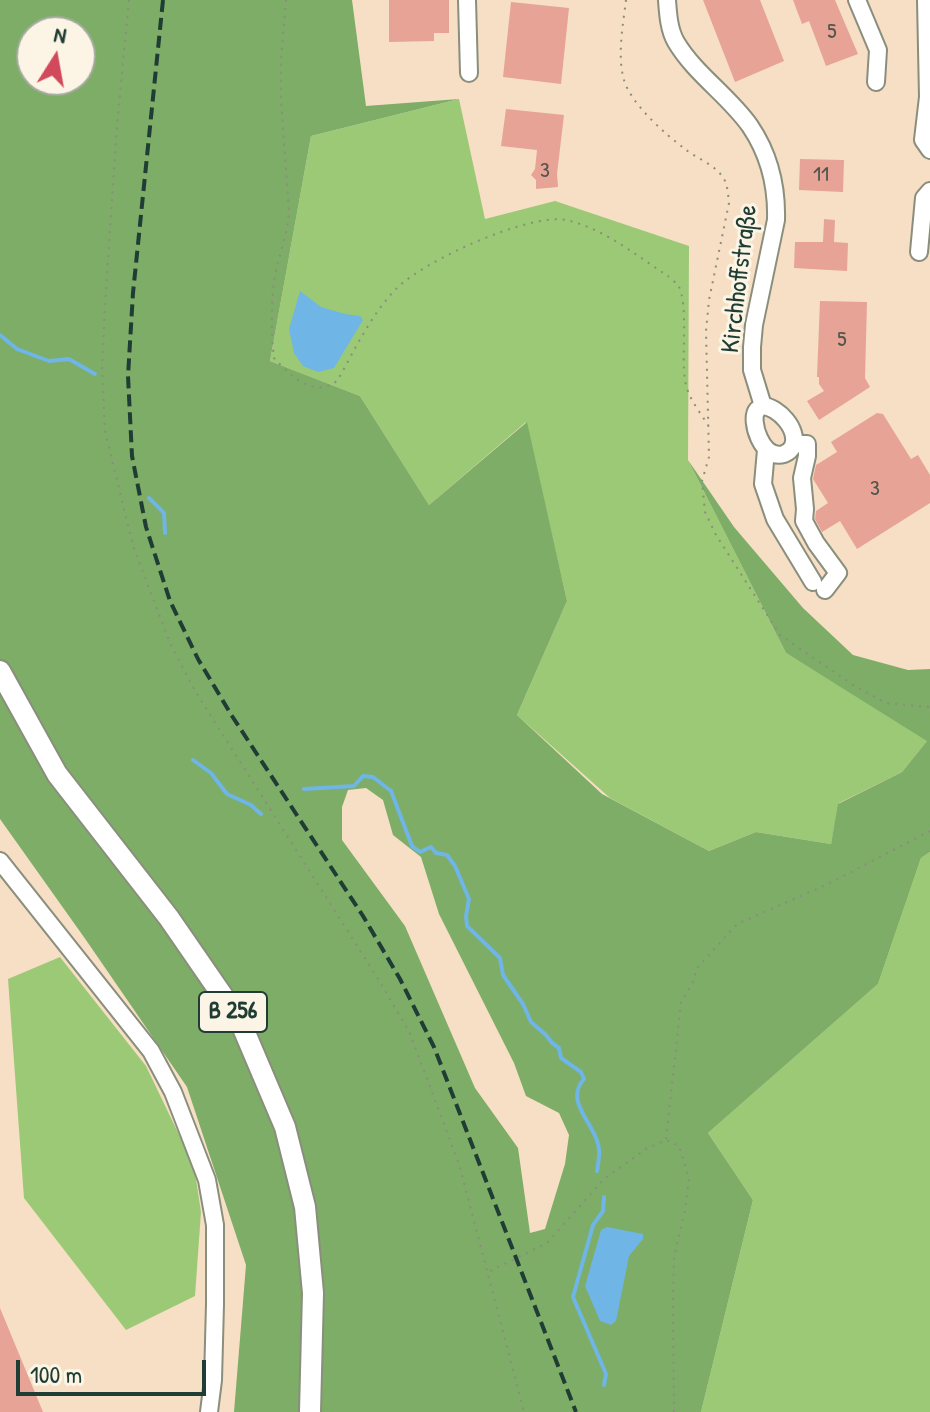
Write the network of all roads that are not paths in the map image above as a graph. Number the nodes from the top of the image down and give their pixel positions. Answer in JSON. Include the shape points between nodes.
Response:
{"nodes":[{"id":1,"x":467,"y":0,"type":"edge"},
{"id":2,"x":667,"y":0,"type":"edge"},
{"id":3,"x":857,"y":0,"type":"edge"},
{"id":4,"x":926,"y":0,"type":"edge"},
{"id":5,"x":469,"y":73,"type":"dead end"},
{"id":6,"x":876,"y":82,"type":"dead end"},
{"id":7,"x":929,"y":98,"type":"edge"},
{"id":8,"x":930,"y":150,"type":"edge"},
{"id":9,"x":930,"y":191,"type":"edge"},
{"id":10,"x":919,"y":252,"type":"dead end"},
{"id":11,"x":763,"y":406,"type":"junction"},
{"id":12,"x":794,"y":444,"type":"junction"},
{"id":13,"x":766,"y":450,"type":"junction"},
{"id":14,"x":0,"y":671,"type":"edge"},
{"id":15,"x":0,"y":861,"type":"edge"},
{"id":16,"x":209,"y":1412,"type":"edge"},
{"id":17,"x":310,"y":1412,"type":"edge"}],
"edges":[{"from":1,"to":5,"type":"street"},
{"from":2,"to":11,"type":"street","name":"Kirchhoffstraße","via":[[675,40],[748,123],[772,173],[776,220],[752,347],[752,370]]},
{"from":3,"to":6,"type":"street","via":[[878,50]]},
{"from":4,"to":7,"type":"street"},
{"from":7,"to":8,"type":"street","via":[[923,140]]},
{"from":9,"to":10,"type":"street","via":[[924,198]]},
{"from":11,"to":12,"type":"street","via":[[786,420]]},
{"from":11,"to":13,"type":"street","name":"Kirchhoffstraße","via":[[755,415]]},
{"from":12,"to":13,"type":"street","via":[[782,455]]},
{"from":12,"to":13,"type":"street","name":"Kirchhoffstraße","via":[[807,444],[804,521],[838,573],[819,586],[775,519],[763,484]]},
{"from":14,"to":17,"type":"main road","number":"B 256","via":[[57,774],[169,918],[240,1021],[285,1127],[305,1207],[313,1293]]},
{"from":15,"to":16,"type":"street","via":[[151,1051],[202,1165],[215,1225]]}]}
